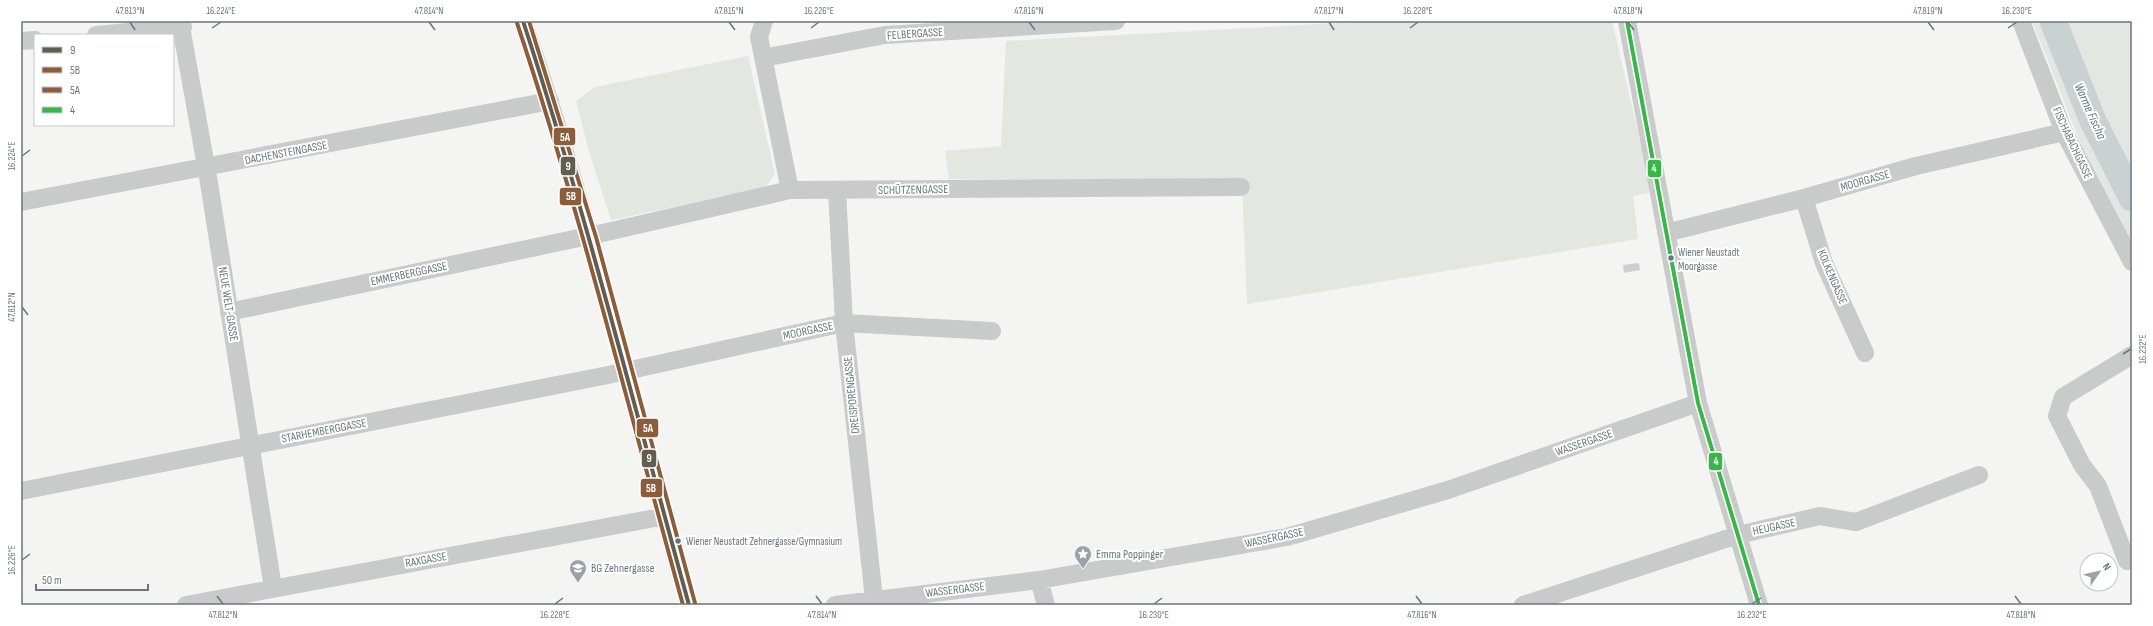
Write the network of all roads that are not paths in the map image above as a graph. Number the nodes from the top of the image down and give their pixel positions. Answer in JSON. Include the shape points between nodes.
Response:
{"nodes":[{"id":1,"x":523,"y":21,"type":"edge"},
{"id":2,"x":764,"y":21,"type":"edge"},
{"id":3,"x":1116,"y":21,"type":"edge"},
{"id":4,"x":1627,"y":21,"type":"edge"},
{"id":5,"x":2021,"y":21,"type":"edge"},
{"id":6,"x":181,"y":24,"type":"edge"},
{"id":7,"x":104,"y":34,"type":"edge"},
{"id":8,"x":34,"y":40,"type":"edge"},
{"id":9,"x":21,"y":42,"type":"edge"},
{"id":10,"x":763,"y":58,"type":"junction"},
{"id":11,"x":550,"y":102,"type":"junction"},
{"id":12,"x":2064,"y":132,"type":"junction"},
{"id":13,"x":206,"y":168,"type":"junction"},
{"id":14,"x":1241,"y":187,"type":"dead end"},
{"id":15,"x":790,"y":190,"type":"junction"},
{"id":16,"x":837,"y":190,"type":"junction"},
{"id":17,"x":1804,"y":198,"type":"junction"},
{"id":18,"x":21,"y":202,"type":"edge"},
{"id":19,"x":1666,"y":233,"type":"junction"},
{"id":20,"x":589,"y":235,"type":"junction"},
{"id":21,"x":2132,"y":262,"type":"edge"},
{"id":22,"x":229,"y":312,"type":"junction"},
{"id":23,"x":844,"y":323,"type":"junction"},
{"id":24,"x":992,"y":331,"type":"dead end"},
{"id":25,"x":1866,"y":353,"type":"dead end"},
{"id":26,"x":2132,"y":355,"type":"edge"},
{"id":27,"x":626,"y":371,"type":"junction"},
{"id":28,"x":1698,"y":403,"type":"junction"},
{"id":29,"x":250,"y":445,"type":"junction"},
{"id":30,"x":1979,"y":475,"type":"dead end"},
{"id":31,"x":21,"y":491,"type":"edge"},
{"id":32,"x":666,"y":516,"type":"junction"},
{"id":33,"x":1738,"y":534,"type":"junction"},
{"id":34,"x":2127,"y":561,"type":"dead end"},
{"id":35,"x":1039,"y":580,"type":"junction"},
{"id":36,"x":273,"y":588,"type":"junction"},
{"id":37,"x":874,"y":599,"type":"junction"},
{"id":38,"x":186,"y":605,"type":"edge"},
{"id":39,"x":689,"y":605,"type":"edge"},
{"id":40,"x":835,"y":605,"type":"edge"},
{"id":41,"x":1046,"y":605,"type":"edge"},
{"id":42,"x":1523,"y":605,"type":"edge"},
{"id":43,"x":1758,"y":605,"type":"edge"}],
"edges":[{"from":1,"to":11,"type":"street"},
{"from":2,"to":10,"type":"street","via":[[759,38]]},
{"from":3,"to":10,"type":"street","name":"FELBERGASSE","via":[[885,36]]},
{"from":4,"to":19,"type":"street"},
{"from":5,"to":12,"type":"street","name":"FISCHABACHGASSE"},
{"from":6,"to":7,"type":"street"},
{"from":6,"to":13,"type":"street","name":"NEUE WELT-GASSE"},
{"from":8,"to":9,"type":"street"},
{"from":10,"to":15,"type":"street"},
{"from":11,"to":13,"type":"street","name":"DACHENSTEINGASSE"},
{"from":11,"to":20,"type":"street"},
{"from":12,"to":17,"type":"street","name":"MOORGASSE","via":[[1916,166]]},
{"from":12,"to":21,"type":"street","name":"FISCHABACHGASSE"},
{"from":13,"to":18,"type":"street","name":"DACHENSTEINGASSE"},
{"from":13,"to":22,"type":"street","name":"NEUE WELT-GASSE"},
{"from":14,"to":16,"type":"street","name":"SCHÜTZENGASSE"},
{"from":15,"to":16,"type":"street","name":"SCHÜTZENGASSE"},
{"from":15,"to":20,"type":"street","name":"SCHÜTZENGASSE"},
{"from":16,"to":23,"type":"street","name":"DREISPORENGASSE"},
{"from":17,"to":19,"type":"street","name":"MOORGASSE"},
{"from":17,"to":25,"type":"street","name":"KOLKENGASSE","via":[[1824,263]]},
{"from":19,"to":28,"type":"street"},
{"from":20,"to":22,"type":"street","name":"EMMERBERGGASSE"},
{"from":20,"to":27,"type":"street"},
{"from":22,"to":29,"type":"street","name":"NEUE WELT-GASSE"},
{"from":23,"to":24,"type":"street","name":"MOORGASSE"},
{"from":23,"to":27,"type":"street","name":"MOORGASSE"},
{"from":23,"to":37,"type":"street","name":"DREISPORENGASSE"},
{"from":26,"to":34,"type":"street","via":[[2063,397],[2058,416],[2082,466],[2098,486]]},
{"from":27,"to":29,"type":"street","name":"STARHEMBERGGASSE"},
{"from":27,"to":32,"type":"street"},
{"from":28,"to":33,"type":"street"},
{"from":28,"to":35,"type":"street","name":"WASSERGASSE","via":[[1448,490],[1287,537]]},
{"from":29,"to":31,"type":"street","name":"STARHEMBERGGASSE"},
{"from":29,"to":36,"type":"street","name":"NEUE WELT-GASSE"},
{"from":30,"to":33,"type":"street","name":"HEUGASSE","via":[[1856,522],[1820,516]]},
{"from":32,"to":36,"type":"street","name":"RAXGASSE"},
{"from":32,"to":39,"type":"street"},
{"from":33,"to":42,"type":"street","name":"HEUGASSE"},
{"from":33,"to":43,"type":"street"},
{"from":35,"to":37,"type":"street","name":"WASSERGASSE"},
{"from":35,"to":41,"type":"street"},
{"from":36,"to":38,"type":"street","name":"RAXGASSE"},
{"from":37,"to":40,"type":"street","name":"WASSERGASSE"}]}
